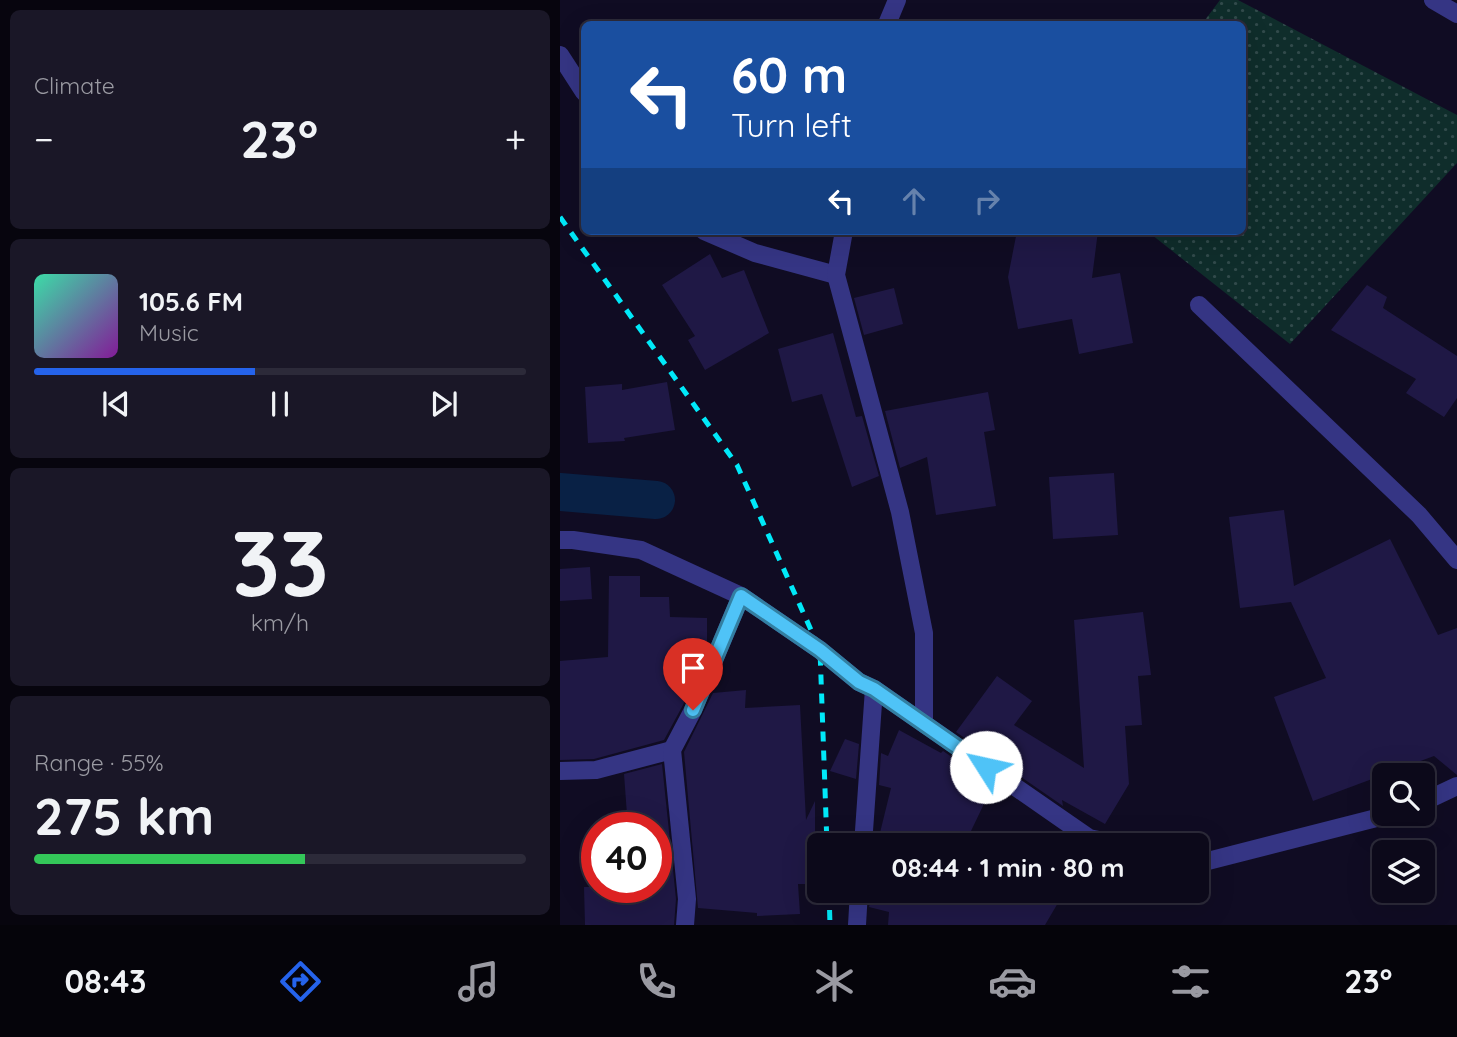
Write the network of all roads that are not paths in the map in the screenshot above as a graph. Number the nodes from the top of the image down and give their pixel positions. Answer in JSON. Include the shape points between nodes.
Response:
{"nodes":[{"id":1,"x":897,"y":0,"type":"edge"},
{"id":2,"x":1433,"y":0,"type":"edge"},
{"id":3,"x":1457,"y":14,"type":"edge"},
{"id":4,"x":888,"y":21,"type":"edge"},
{"id":5,"x":560,"y":55,"type":"edge"},
{"id":6,"x":581,"y":87,"type":"edge"},
{"id":7,"x":713,"y":235,"type":"edge"},
{"id":8,"x":843,"y":235,"type":"edge"},
{"id":9,"x":836,"y":275,"type":"junction"},
{"id":10,"x":1199,"y":305,"type":"dead end"},
{"id":11,"x":560,"y":540,"type":"edge"},
{"id":12,"x":1457,"y":560,"type":"edge"},
{"id":13,"x":741,"y":596,"type":"junction"},
{"id":14,"x":874,"y":689,"type":"junction"},
{"id":15,"x":924,"y":724,"type":"junction"},
{"id":16,"x":672,"y":750,"type":"junction"},
{"id":17,"x":560,"y":771,"type":"edge"},
{"id":18,"x":1457,"y":786,"type":"edge"},
{"id":19,"x":1435,"y":796,"type":"edge"},
{"id":20,"x":1372,"y":819,"type":"edge"},
{"id":21,"x":864,"y":833,"type":"edge"},
{"id":22,"x":1082,"y":833,"type":"edge"},
{"id":23,"x":1209,"y":861,"type":"edge"},
{"id":24,"x":858,"y":903,"type":"edge"},
{"id":25,"x":685,"y":925,"type":"edge"},
{"id":26,"x":857,"y":925,"type":"edge"}],
"edges":[{"from":1,"to":4,"type":"street"},
{"from":2,"to":3,"type":"street"},
{"from":5,"to":6,"type":"street"},
{"from":7,"to":9,"type":"street","via":[[755,253]]},
{"from":8,"to":9,"type":"street"},
{"from":9,"to":15,"type":"street","via":[[900,512],[919,606],[924,633]]},
{"from":10,"to":12,"type":"street","via":[[1419,515]]},
{"from":11,"to":13,"type":"street","via":[[641,550]]},
{"from":13,"to":14,"type":"street"},
{"from":13,"to":16,"type":"street"},
{"from":14,"to":15,"type":"street"},
{"from":14,"to":21,"type":"street"},
{"from":15,"to":22,"type":"street"},
{"from":16,"to":17,"type":"street","via":[[596,771]]},
{"from":16,"to":25,"type":"street","via":[[687,899]]},
{"from":18,"to":19,"type":"street"},
{"from":20,"to":23,"type":"street"},
{"from":24,"to":26,"type":"street"}]}
